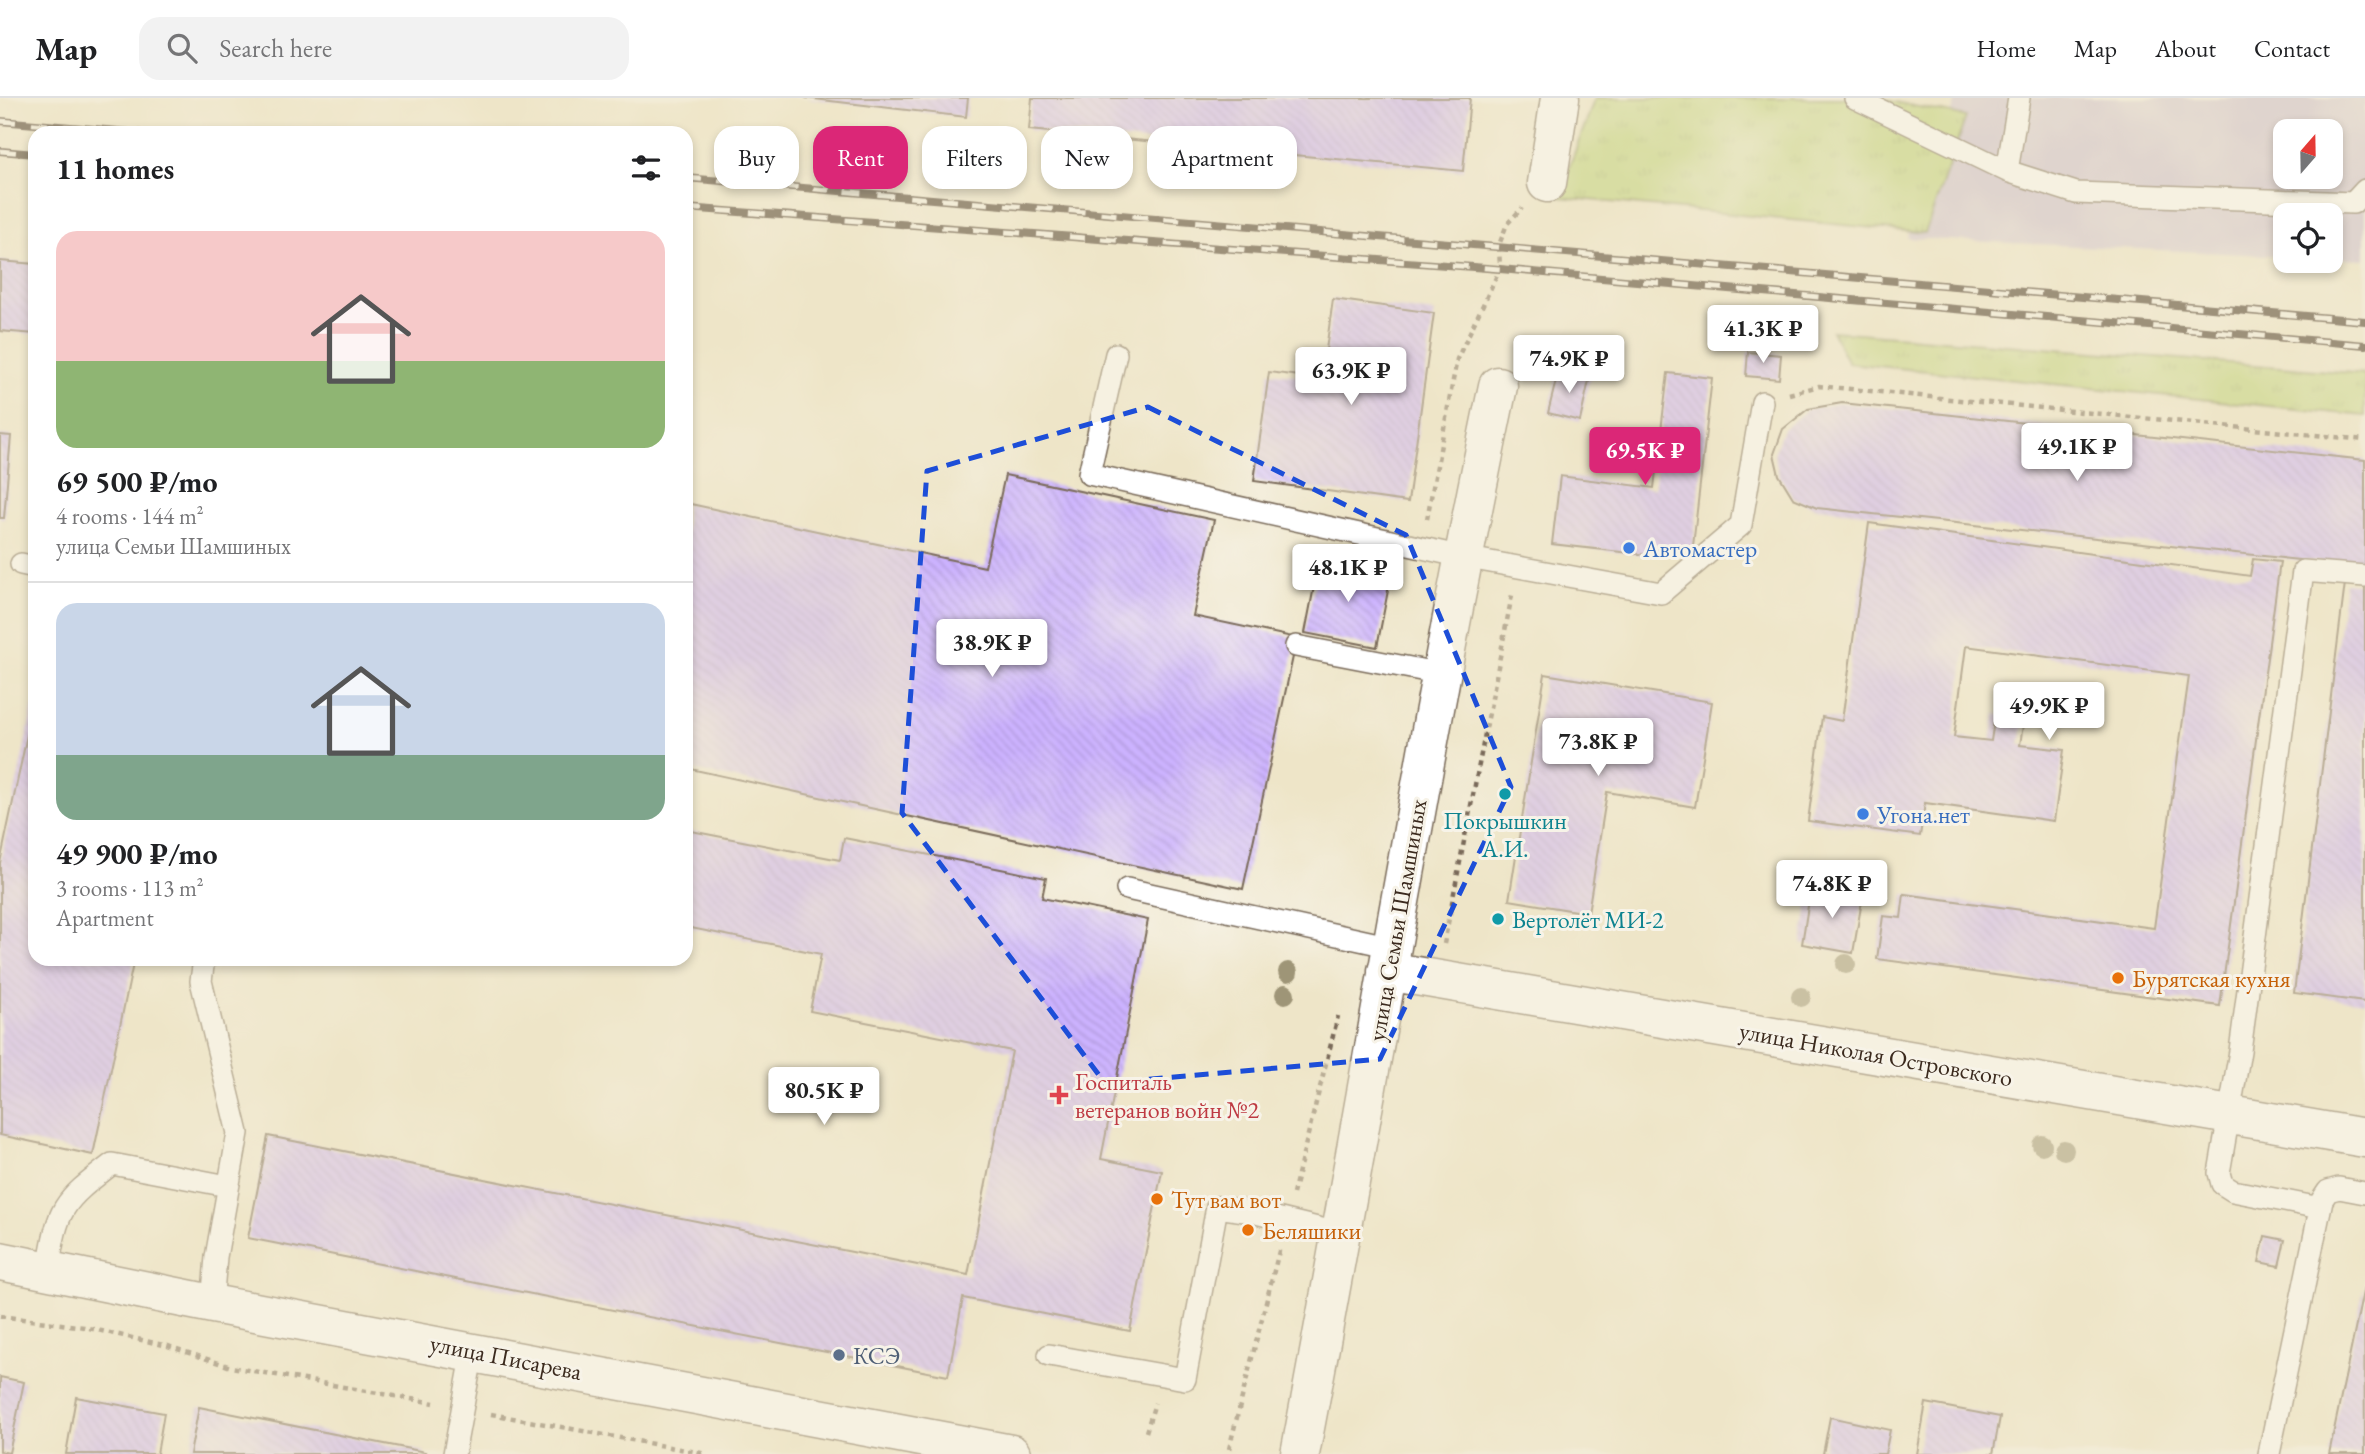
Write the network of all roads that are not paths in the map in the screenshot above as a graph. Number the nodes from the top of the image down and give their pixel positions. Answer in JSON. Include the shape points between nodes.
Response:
{"nodes":[{"id":1,"x":1560,"y":98,"type":"edge"},
{"id":2,"x":1854,"y":98,"type":"edge"},
{"id":3,"x":2019,"y":98,"type":"edge"},
{"id":4,"x":2007,"y":171,"type":"junction"},
{"id":5,"x":1547,"y":183,"type":"dead end"},
{"id":6,"x":2365,"y":190,"type":"edge"},
{"id":7,"x":1116,"y":354,"type":"dead end"},
{"id":8,"x":1498,"y":386,"type":"dead end"},
{"id":9,"x":1762,"y":402,"type":"road end"},
{"id":10,"x":1463,"y":557,"type":"junction"},
{"id":11,"x":2365,"y":576,"type":"edge"},
{"id":12,"x":1296,"y":646,"type":"dead end"},
{"id":13,"x":1442,"y":674,"type":"junction"},
{"id":14,"x":1126,"y":889,"type":"dead end"},
{"id":15,"x":1390,"y":959,"type":"junction"},
{"id":16,"x":203,"y":966,"type":"edge"},
{"id":17,"x":2232,"y":1113,"type":"junction"},
{"id":18,"x":2365,"y":1138,"type":"edge"},
{"id":19,"x":228,"y":1186,"type":"junction"},
{"id":20,"x":2365,"y":1193,"type":"edge"},
{"id":21,"x":2320,"y":1208,"type":"junction"},
{"id":22,"x":1342,"y":1234,"type":"junction"},
{"id":23,"x":0,"y":1261,"type":"edge"},
{"id":24,"x":48,"y":1270,"type":"junction"},
{"id":25,"x":212,"y":1304,"type":"junction"},
{"id":26,"x":473,"y":1351,"type":"junction"},
{"id":27,"x":1049,"y":1355,"type":"dead end"},
{"id":28,"x":990,"y":1452,"type":"edge"},
{"id":29,"x":454,"y":1454,"type":"edge"},
{"id":30,"x":1300,"y":1454,"type":"edge"},
{"id":31,"x":2269,"y":1454,"type":"edge"}],
"edges":[{"from":1,"to":5,"type":"street"},
{"from":2,"to":4,"type":"lane"},
{"from":3,"to":4,"type":"lane"},
{"from":4,"to":6,"type":"lane","via":[[2076,193],[2353,203]]},
{"from":7,"to":10,"type":"lane","via":[[1089,474]]},
{"from":8,"to":10,"type":"street","name":"улица Семьи Шамшиных"},
{"from":9,"to":10,"type":"lane","via":[[1741,525],[1661,593]]},
{"from":10,"to":13,"type":"street","name":"улица Семьи Шамшиных"},
{"from":11,"to":17,"type":"lane","via":[[2303,571]]},
{"from":12,"to":13,"type":"lane"},
{"from":13,"to":15,"type":"street","name":"улица Семьи Шамшиных"},
{"from":14,"to":15,"type":"lane"},
{"from":15,"to":17,"type":"street","name":"улица Николая Островского","via":[[1438,979]]},
{"from":15,"to":22,"type":"street","name":"улица Семьи Шамшиных"},
{"from":16,"to":19,"type":"lane","via":[[201,981],[238,1133]]},
{"from":17,"to":18,"type":"street","name":"улица Николая Островского"},
{"from":17,"to":21,"type":"lane","via":[[2219,1173],[2222,1184],[2234,1191]]},
{"from":19,"to":24,"type":"lane","via":[[112,1164],[74,1192],[56,1221]]},
{"from":19,"to":25,"type":"lane"},
{"from":20,"to":21,"type":"lane","via":[[2339,1188],[2328,1191]]},
{"from":21,"to":31,"type":"lane"},
{"from":22,"to":27,"type":"lane","via":[[1217,1207],[1185,1379]]},
{"from":22,"to":30,"type":"street","name":"улица Семьи Шамшиных"},
{"from":23,"to":24,"type":"street","name":"улица Писарева"},
{"from":24,"to":25,"type":"street","name":"улица Писарева"},
{"from":25,"to":26,"type":"street","name":"улица Писарева"},
{"from":26,"to":28,"type":"street","name":"улица Писарева"},
{"from":26,"to":29,"type":"lane"}]}
